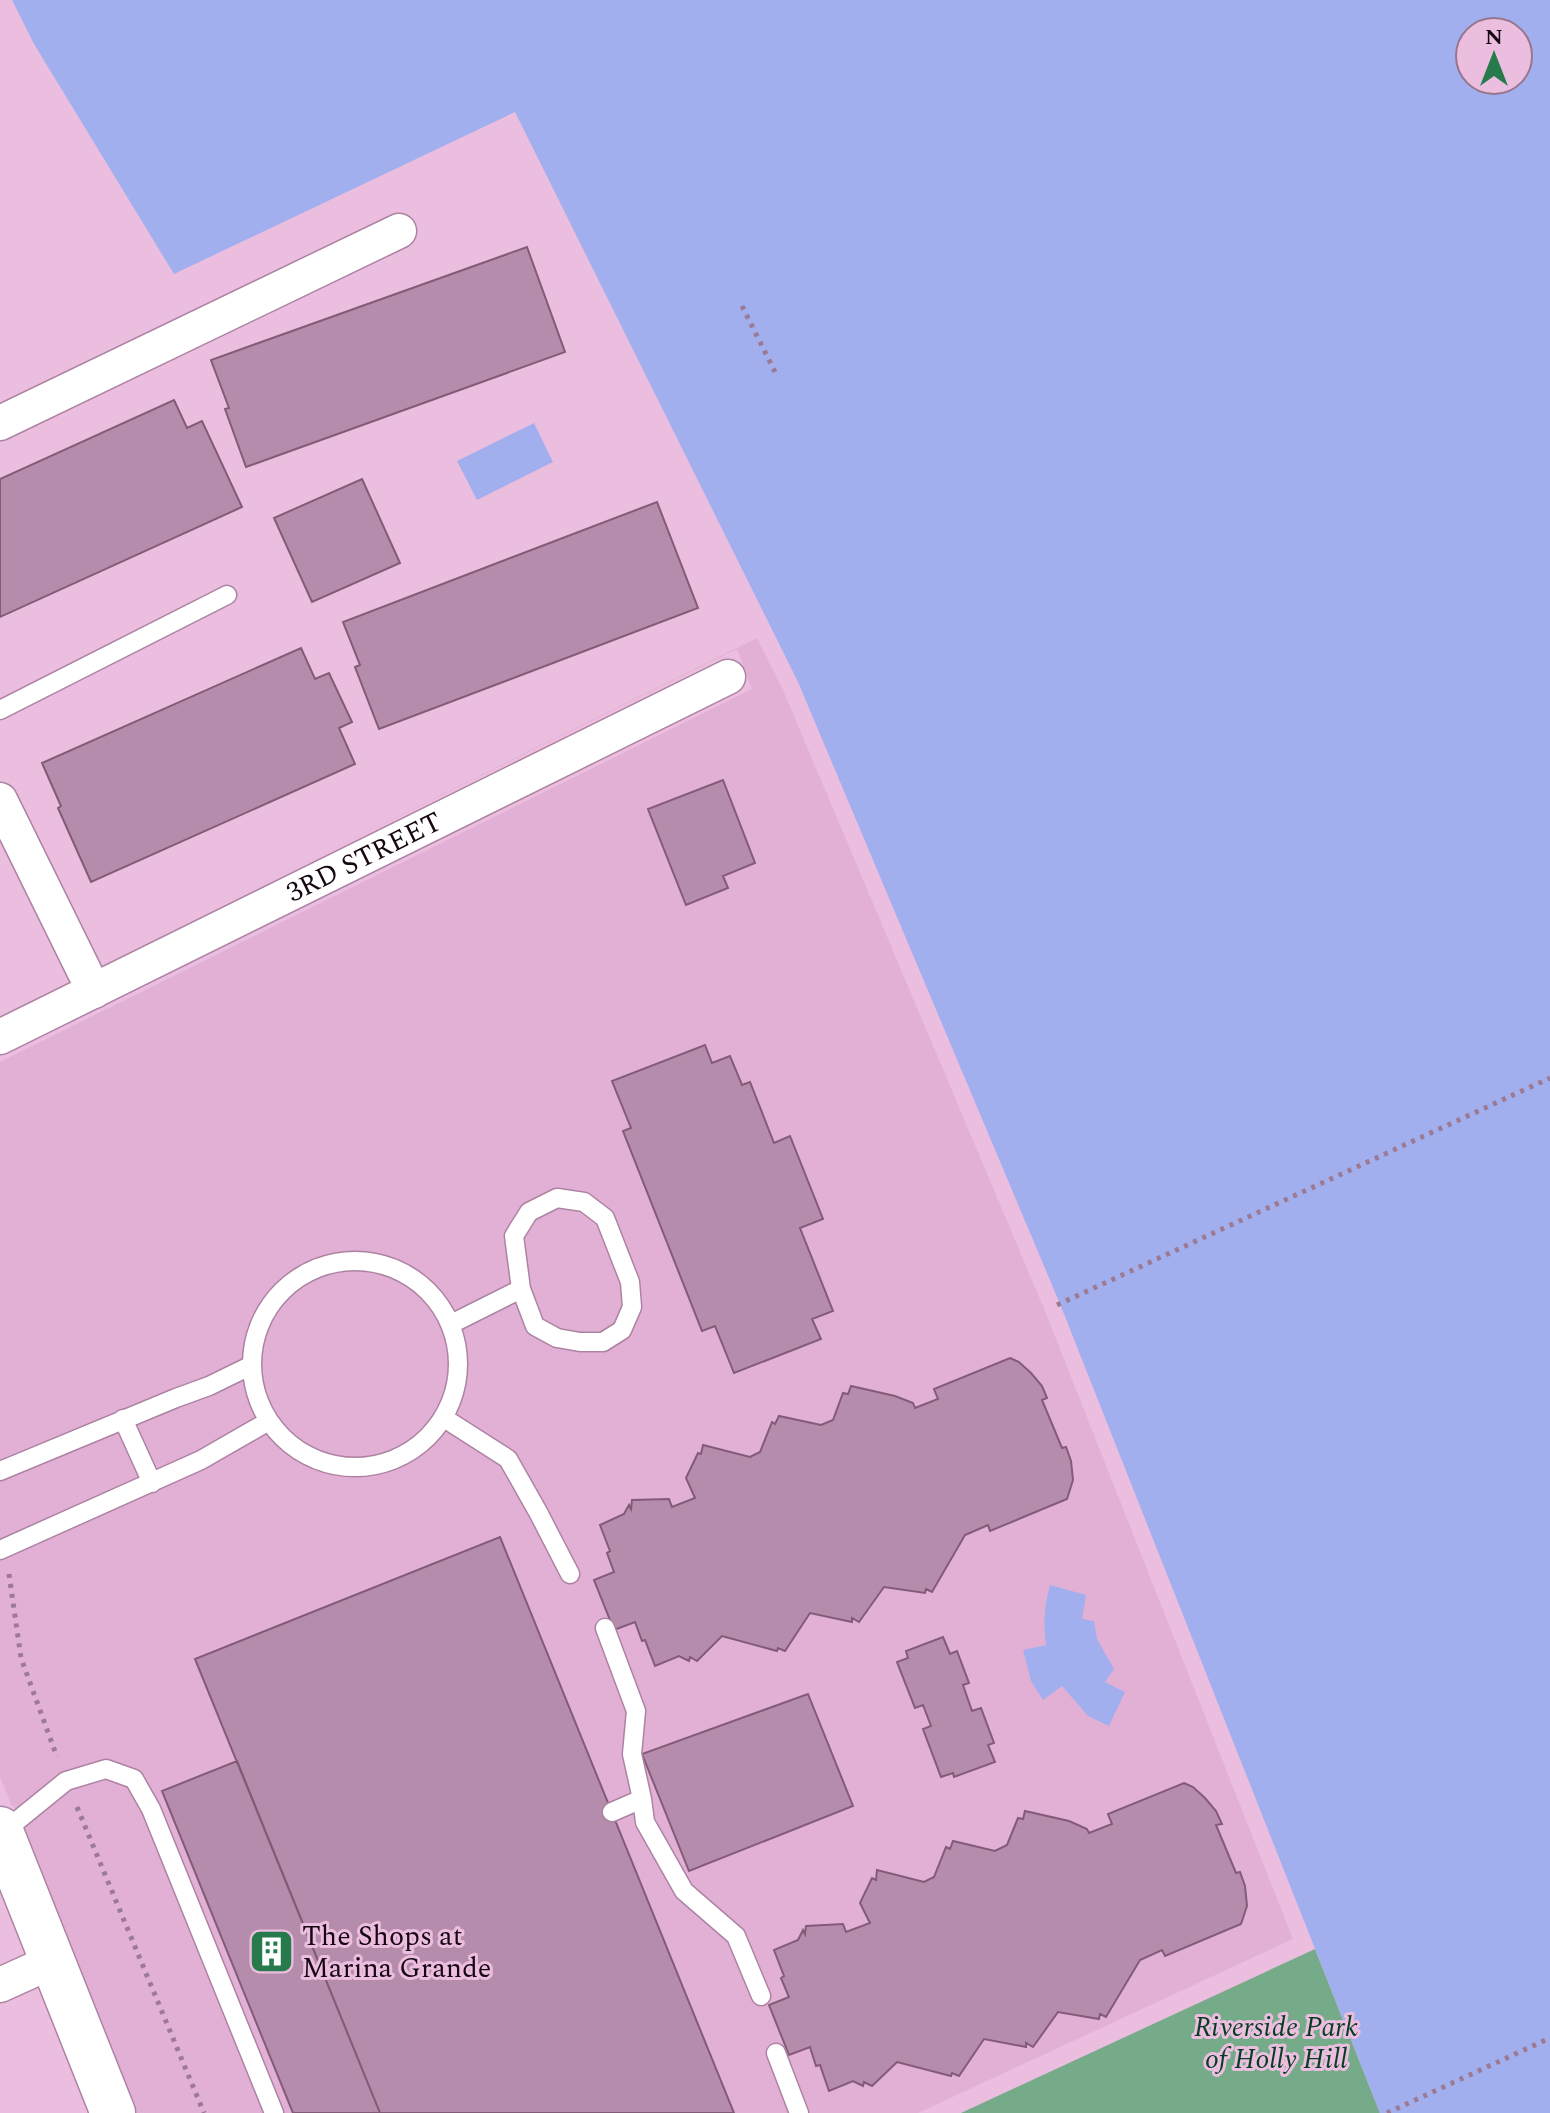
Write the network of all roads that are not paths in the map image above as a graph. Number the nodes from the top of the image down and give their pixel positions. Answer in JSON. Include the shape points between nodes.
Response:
{"nodes":[{"id":1,"x":399,"y":231,"type":"dead end"},
{"id":2,"x":0,"y":423,"type":"edge"},
{"id":3,"x":227,"y":595,"type":"dead end"},
{"id":4,"x":728,"y":677,"type":"dead end"},
{"id":5,"x":0,"y":710,"type":"edge"},
{"id":6,"x":0,"y":800,"type":"edge"},
{"id":7,"x":94,"y":991,"type":"junction"},
{"id":8,"x":0,"y":1037,"type":"edge"},
{"id":9,"x":521,"y":1289,"type":"junction"},
{"id":10,"x":451,"y":1324,"type":"junction"},
{"id":11,"x":252,"y":1365,"type":"junction"},
{"id":12,"x":444,"y":1418,"type":"junction"},
{"id":13,"x":123,"y":1419,"type":"junction"},
{"id":14,"x":269,"y":1421,"type":"junction"},
{"id":15,"x":0,"y":1471,"type":"edge"},
{"id":16,"x":152,"y":1483,"type":"junction"},
{"id":17,"x":2,"y":1558,"type":"edge"},
{"id":18,"x":570,"y":1574,"type":"dead end"},
{"id":19,"x":605,"y":1628,"type":"dead end"},
{"id":20,"x":642,"y":1799,"type":"junction"},
{"id":21,"x":612,"y":1812,"type":"dead end"},
{"id":22,"x":1,"y":1832,"type":"edge"},
{"id":23,"x":53,"y":1961,"type":"junction"},
{"id":24,"x":0,"y":1985,"type":"edge"},
{"id":25,"x":761,"y":1996,"type":"dead end"},
{"id":26,"x":776,"y":2053,"type":"dead end"},
{"id":27,"x":113,"y":2113,"type":"edge"},
{"id":28,"x":274,"y":2113,"type":"edge"},
{"id":29,"x":799,"y":2113,"type":"edge"}],
"edges":[{"from":1,"to":2,"type":"street"},
{"from":3,"to":5,"type":"lane"},
{"from":4,"to":7,"type":"street","name":"3RD STREET"},
{"from":6,"to":7,"type":"street"},
{"from":7,"to":8,"type":"street","name":"3RD STREET"},
{"from":9,"to":9,"type":"lane","via":[[514,1236],[529,1212],[557,1198],[584,1202],[605,1218],[630,1282],[632,1307],[622,1330],[603,1342],[580,1342],[535,1326]]},
{"from":9,"to":10,"type":"lane"},
{"from":10,"to":11,"type":"lane","via":[[433,1295],[406,1273],[373,1262],[339,1262],[306,1273],[279,1294],[260,1322]]},
{"from":10,"to":12,"type":"lane","via":[[459,1356],[457,1388]]},
{"from":11,"to":13,"type":"lane"},
{"from":11,"to":14,"type":"lane","via":[[255,1390]]},
{"from":12,"to":14,"type":"lane","via":[[421,1444],[391,1461],[358,1467],[323,1462],[293,1447]]},
{"from":12,"to":18,"type":"lane","via":[[508,1459]]},
{"from":13,"to":15,"type":"lane"},
{"from":13,"to":16,"type":"lane"},
{"from":14,"to":16,"type":"lane"},
{"from":16,"to":17,"type":"lane"},
{"from":19,"to":20,"type":"lane","via":[[636,1711],[632,1754]]},
{"from":20,"to":21,"type":"lane"},
{"from":20,"to":25,"type":"lane","via":[[645,1822],[684,1891],[736,1936]]},
{"from":22,"to":23,"type":"street"},
{"from":22,"to":28,"type":"lane","via":[[66,1781],[106,1769],[134,1779],[151,1809]]},
{"from":23,"to":24,"type":"street"},
{"from":23,"to":27,"type":"street"},
{"from":26,"to":29,"type":"lane"}]}
